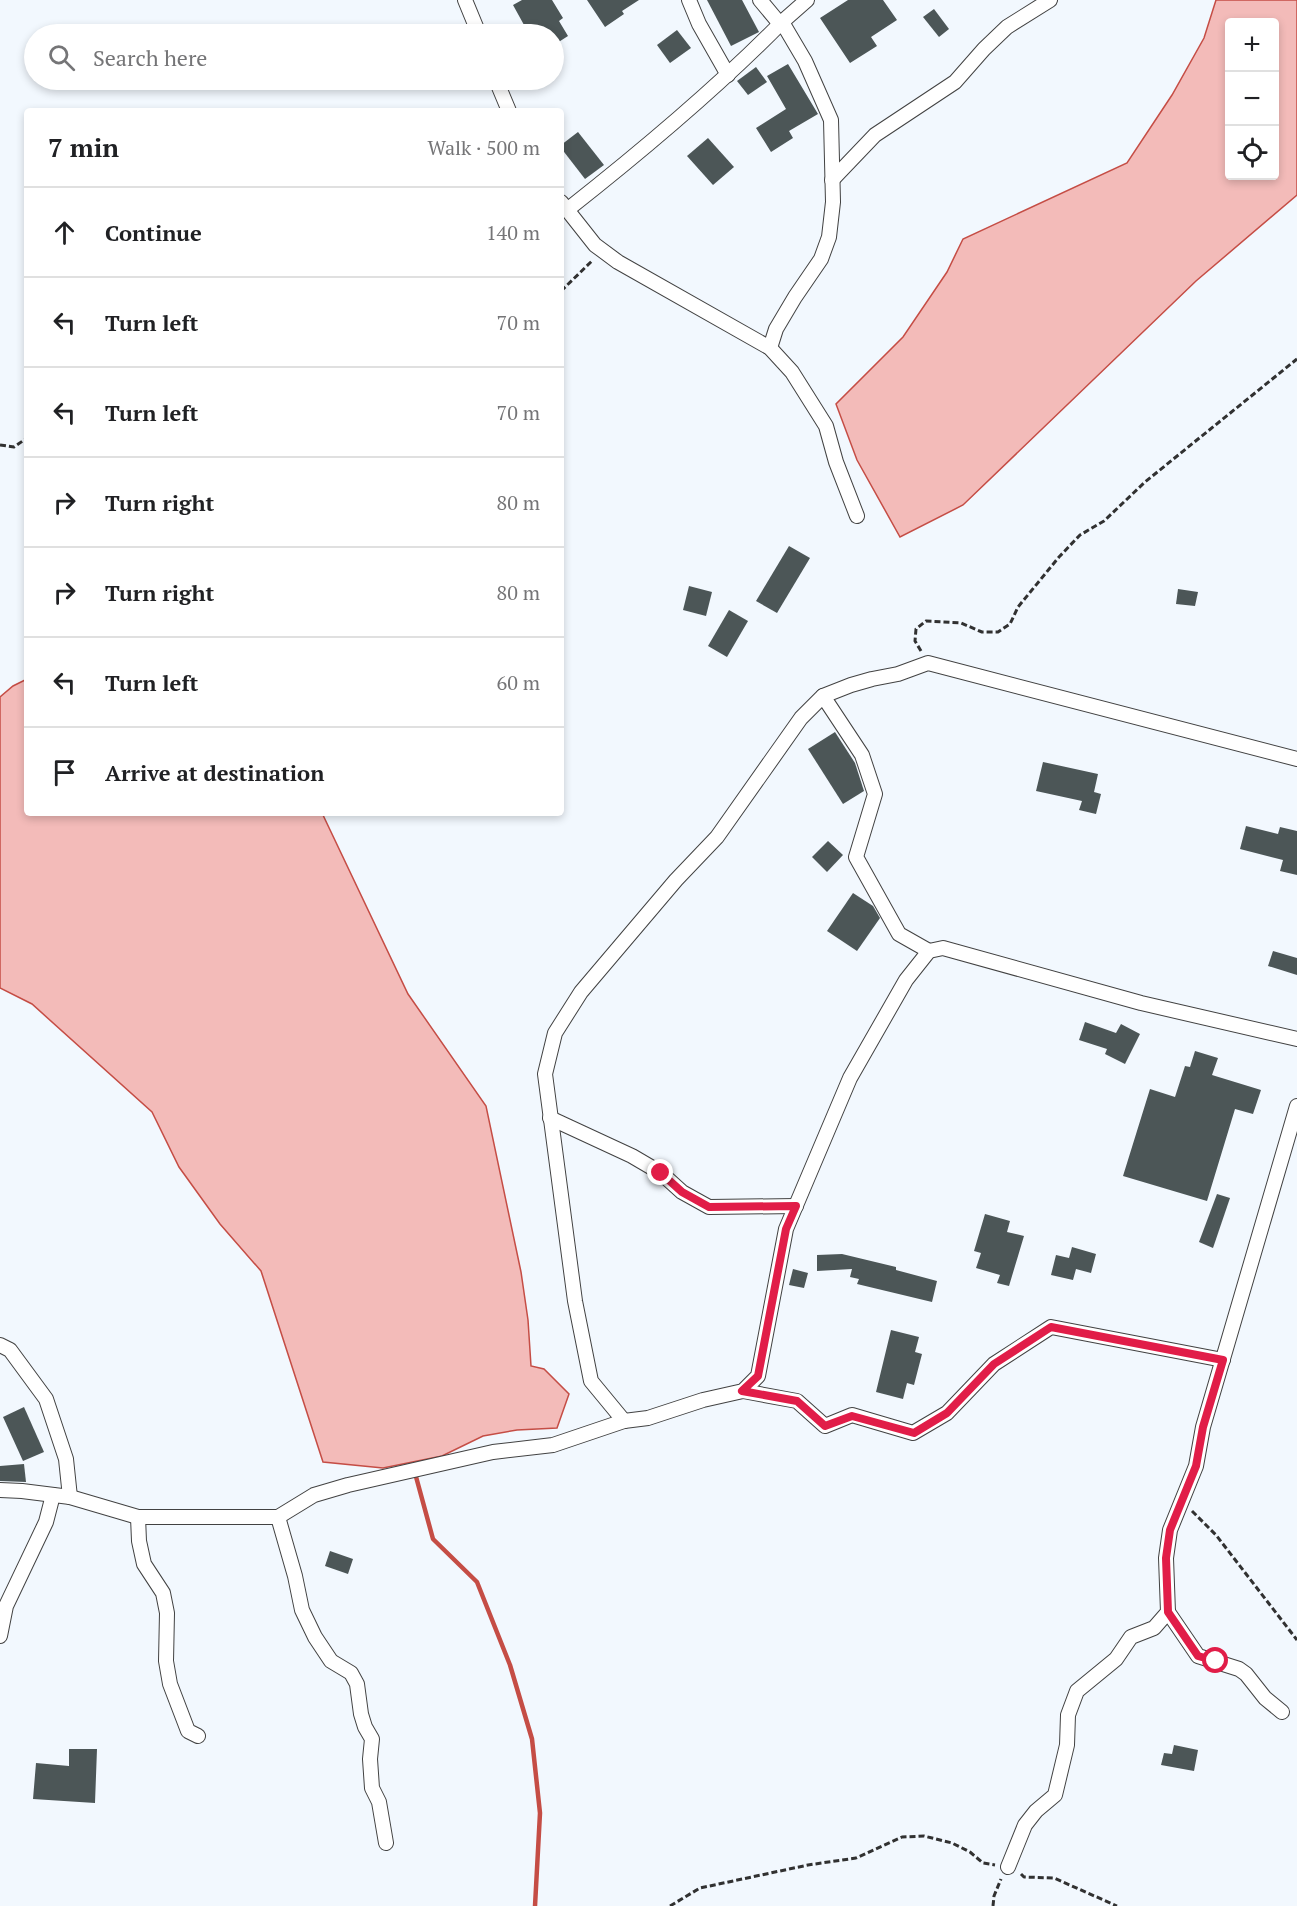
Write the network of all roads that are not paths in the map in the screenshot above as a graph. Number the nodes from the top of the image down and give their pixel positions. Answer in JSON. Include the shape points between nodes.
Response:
{"nodes":[{"id":1,"x":465,"y":0,"type":"edge"},
{"id":2,"x":688,"y":0,"type":"edge"},
{"id":3,"x":760,"y":0,"type":"edge"},
{"id":4,"x":807,"y":0,"type":"edge"},
{"id":5,"x":1050,"y":0,"type":"edge"},
{"id":6,"x":781,"y":23,"type":"junction"},
{"id":7,"x":475,"y":24,"type":"edge"},
{"id":8,"x":728,"y":75,"type":"junction"},
{"id":9,"x":500,"y":90,"type":"edge"},
{"id":10,"x":508,"y":108,"type":"edge"},
{"id":11,"x":832,"y":180,"type":"junction"},
{"id":12,"x":564,"y":206,"type":"edge"},
{"id":13,"x":770,"y":348,"type":"junction"},
{"id":14,"x":857,"y":516,"type":"dead end"},
{"id":15,"x":824,"y":696,"type":"junction"},
{"id":16,"x":1297,"y":759,"type":"edge"},
{"id":17,"x":929,"y":951,"type":"junction"},
{"id":18,"x":1297,"y":1039,"type":"edge"},
{"id":19,"x":1297,"y":1106,"type":"edge"},
{"id":20,"x":550,"y":1118,"type":"junction"},
{"id":21,"x":796,"y":1206,"type":"junction"},
{"id":22,"x":0,"y":1346,"type":"edge"},
{"id":23,"x":1223,"y":1360,"type":"junction"},
{"id":24,"x":742,"y":1391,"type":"junction"},
{"id":25,"x":624,"y":1420,"type":"junction"},
{"id":26,"x":0,"y":1490,"type":"edge"},
{"id":27,"x":53,"y":1495,"type":"junction"},
{"id":28,"x":70,"y":1497,"type":"junction"},
{"id":29,"x":138,"y":1517,"type":"junction"},
{"id":30,"x":278,"y":1517,"type":"junction"},
{"id":31,"x":1168,"y":1612,"type":"junction"},
{"id":32,"x":0,"y":1636,"type":"edge"},
{"id":33,"x":1282,"y":1712,"type":"dead end"},
{"id":34,"x":198,"y":1736,"type":"dead end"},
{"id":35,"x":386,"y":1843,"type":"dead end"},
{"id":36,"x":1008,"y":1867,"type":"road end"}],
"edges":[{"from":1,"to":7,"type":"street"},
{"from":2,"to":8,"type":"street"},
{"from":3,"to":6,"type":"street"},
{"from":4,"to":6,"type":"street"},
{"from":5,"to":11,"type":"street","via":[[1007,27],[955,82],[875,135]]},
{"from":6,"to":8,"type":"street"},
{"from":6,"to":11,"type":"street","via":[[805,61],[831,120]]},
{"from":8,"to":12,"type":"street","via":[[646,147]]},
{"from":9,"to":10,"type":"street"},
{"from":11,"to":13,"type":"street","via":[[832,220],[821,259],[781,320]]},
{"from":12,"to":13,"type":"street","via":[[603,251],[659,287]]},
{"from":13,"to":14,"type":"street","via":[[792,372],[826,426]]},
{"from":15,"to":16,"type":"street","via":[[928,663]]},
{"from":15,"to":17,"type":"street","via":[[862,755],[875,794],[856,857],[899,934]]},
{"from":15,"to":20,"type":"street","via":[[801,718],[717,837],[576,1000],[555,1033],[544,1074]]},
{"from":17,"to":18,"type":"street","via":[[943,948],[1141,1003]]},
{"from":17,"to":21,"type":"street","via":[[906,980],[850,1078]]},
{"from":19,"to":23,"type":"street"},
{"from":20,"to":21,"type":"street","via":[[632,1156],[709,1207]]},
{"from":20,"to":25,"type":"street","via":[[575,1301],[591,1381]]},
{"from":21,"to":24,"type":"street","via":[[786,1229],[758,1376]]},
{"from":22,"to":28,"type":"street","via":[[10,1350],[46,1399],[66,1459]]},
{"from":23,"to":24,"type":"street","via":[[1051,1327],[994,1364],[947,1413],[914,1433],[852,1416],[825,1426],[797,1401]]},
{"from":23,"to":31,"type":"street","via":[[1196,1466],[1170,1530],[1166,1558]]},
{"from":24,"to":25,"type":"street","via":[[648,1418]]},
{"from":25,"to":30,"type":"street","via":[[553,1445],[493,1452],[348,1485],[314,1495]]},
{"from":26,"to":27,"type":"street"},
{"from":27,"to":28,"type":"street"},
{"from":27,"to":32,"type":"street","via":[[46,1522],[6,1606]]},
{"from":28,"to":29,"type":"street"},
{"from":29,"to":30,"type":"street"},
{"from":29,"to":34,"type":"street","via":[[144,1564],[163,1593],[167,1613],[166,1661],[170,1684],[188,1731]]},
{"from":30,"to":35,"type":"street","via":[[302,1610],[331,1661],[351,1673],[357,1684],[361,1714],[372,1739],[372,1788],[379,1802]]},
{"from":31,"to":33,"type":"street","via":[[1198,1656],[1239,1669]]},
{"from":31,"to":36,"type":"street","via":[[1154,1628],[1131,1637],[1116,1659],[1077,1690],[1068,1715],[1067,1744],[1054,1796],[1025,1825]]}]}
